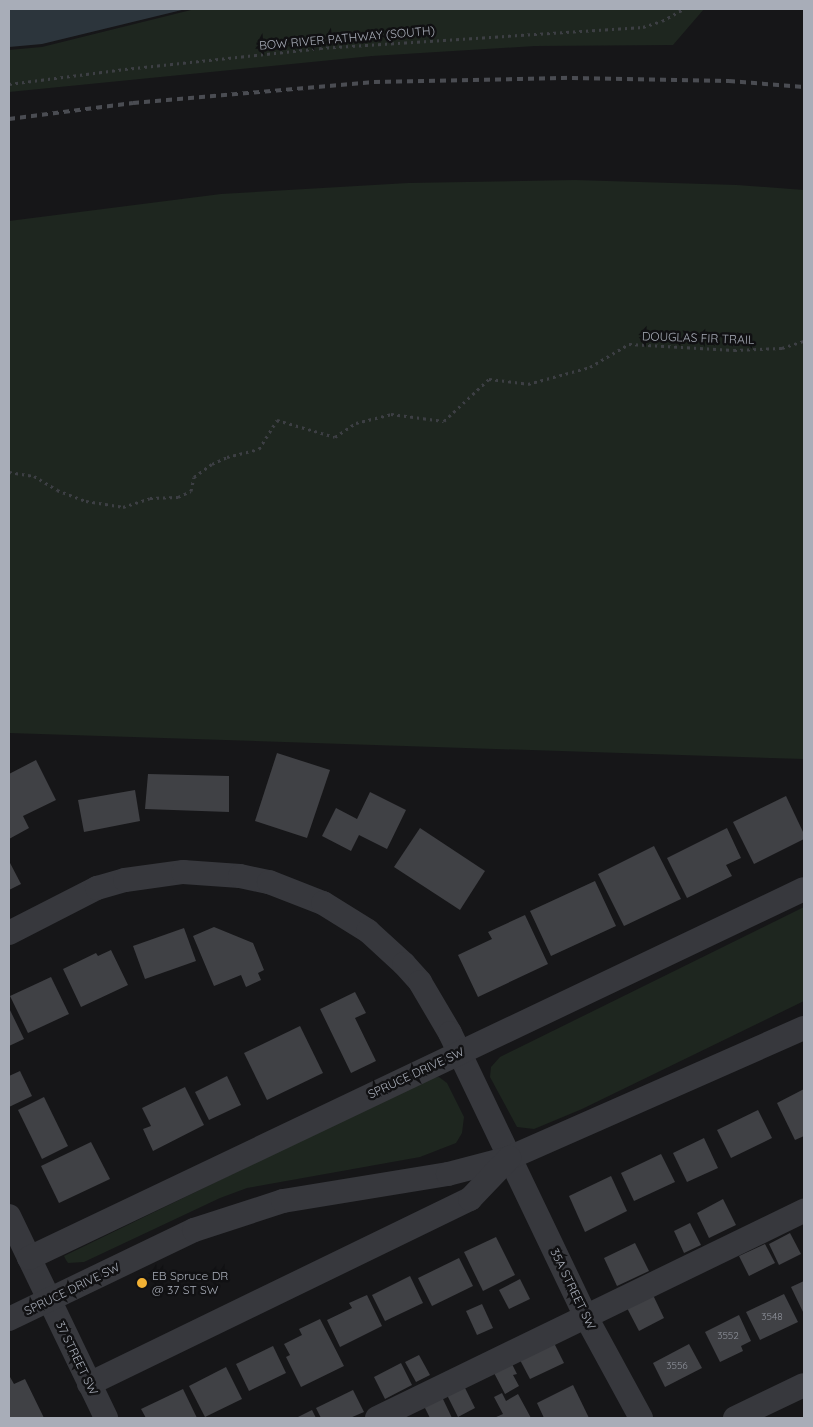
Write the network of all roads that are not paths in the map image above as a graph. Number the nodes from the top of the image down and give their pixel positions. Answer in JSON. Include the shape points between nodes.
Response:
{"nodes":[{"id":1,"x":804,"y":889,"type":"edge"},
{"id":2,"x":9,"y":932,"type":"edge"},
{"id":3,"x":804,"y":1028,"type":"edge"},
{"id":4,"x":460,"y":1052,"type":"junction"},
{"id":5,"x":509,"y":1158,"type":"junction"},
{"id":6,"x":804,"y":1211,"type":"edge"},
{"id":7,"x":9,"y":1216,"type":"edge"},
{"id":8,"x":29,"y":1258,"type":"junction"},
{"id":9,"x":49,"y":1299,"type":"junction"},
{"id":10,"x":586,"y":1317,"type":"junction"},
{"id":11,"x":9,"y":1319,"type":"edge"},
{"id":12,"x":89,"y":1384,"type":"junction"},
{"id":13,"x":804,"y":1385,"type":"edge"},
{"id":14,"x":106,"y":1418,"type":"edge"},
{"id":15,"x":377,"y":1418,"type":"edge"},
{"id":16,"x":640,"y":1418,"type":"edge"},
{"id":17,"x":735,"y":1418,"type":"edge"}],
"edges":[{"from":1,"to":4,"type":"street","name":"SPRUCE DRIVE SW"},
{"from":2,"to":4,"type":"street","name":"35A STREET SW","via":[[97,888],[125,880],[183,872],[240,876],[269,882],[323,903],[348,917],[387,947],[420,982]]},
{"from":3,"to":5,"type":"street","name":"SPRUCE DRIVE SW"},
{"from":4,"to":5,"type":"street","name":"35A STREET SW"},
{"from":4,"to":8,"type":"street","name":"SPRUCE DRIVE SW"},
{"from":5,"to":9,"type":"street","name":"SPRUCE DRIVE SW","via":[[448,1174],[283,1201],[194,1230]]},
{"from":5,"to":10,"type":"street","name":"35A STREET SW"},
{"from":5,"to":12,"type":"street","name":"SPRUCE DRIVE SW","via":[[470,1199]]},
{"from":6,"to":10,"type":"street"},
{"from":7,"to":8,"type":"street","name":"37 STREET SW"},
{"from":8,"to":9,"type":"street","name":"37 STREET SW"},
{"from":9,"to":11,"type":"street","name":"SPRUCE DRIVE SW"},
{"from":9,"to":12,"type":"street","name":"37 STREET SW"},
{"from":10,"to":15,"type":"street"},
{"from":10,"to":16,"type":"street","name":"35A STREET SW"},
{"from":12,"to":14,"type":"street","name":"37 STREET SW"},
{"from":13,"to":17,"type":"street"}]}
